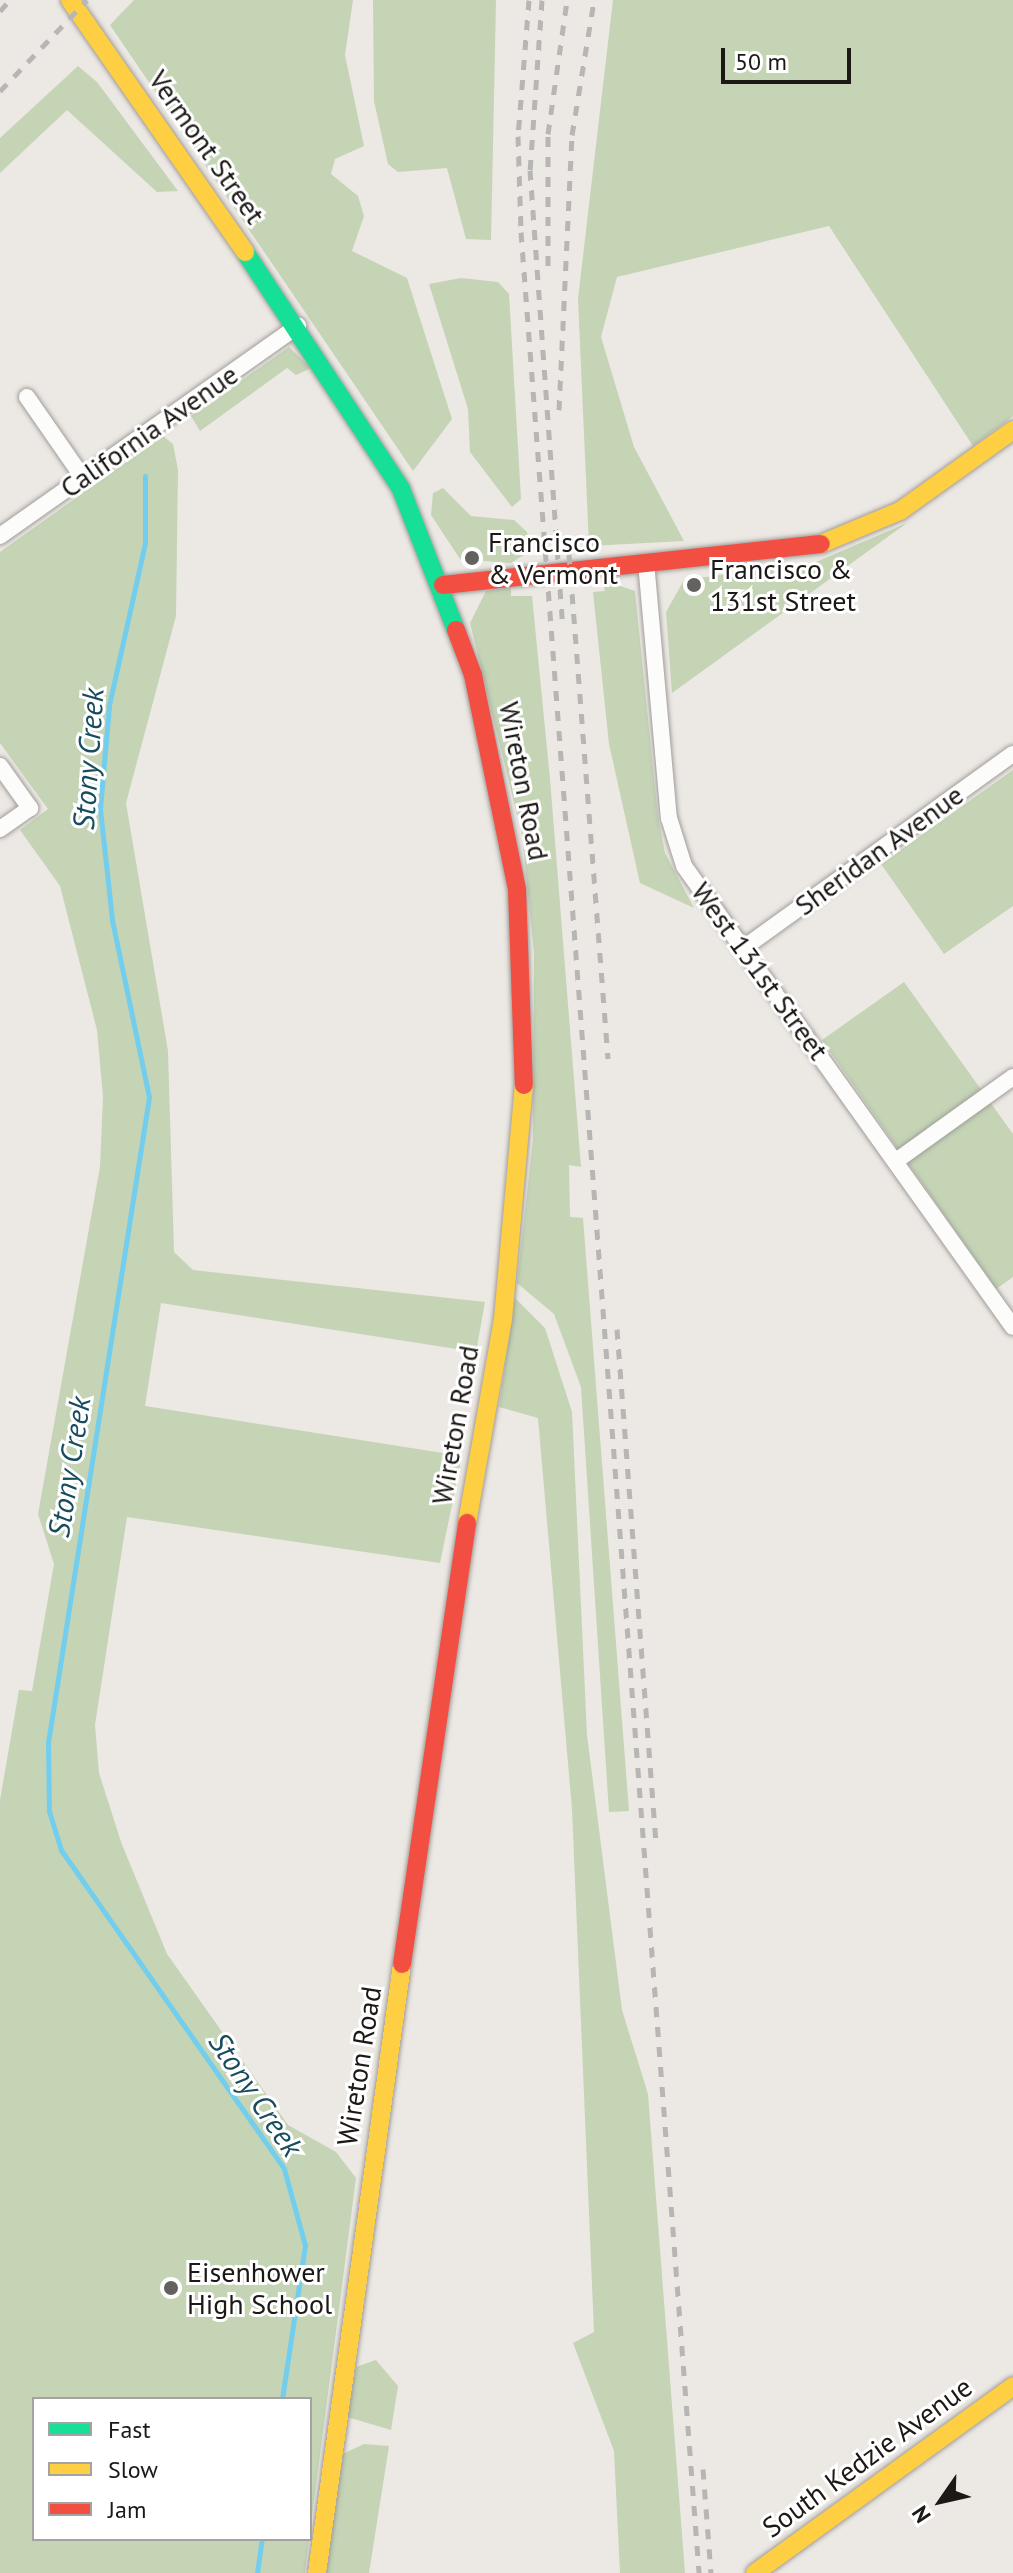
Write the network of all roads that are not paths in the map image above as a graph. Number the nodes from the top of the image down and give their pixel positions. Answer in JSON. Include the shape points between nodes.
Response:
{"nodes":[{"id":1,"x":70,"y":0,"type":"edge"},
{"id":2,"x":298,"y":326,"type":"junction"},
{"id":3,"x":27,"y":397,"type":"dead end"},
{"id":4,"x":1013,"y":430,"type":"edge"},
{"id":5,"x":83,"y":478,"type":"junction"},
{"id":6,"x":0,"y":536,"type":"edge"},
{"id":7,"x":646,"y":562,"type":"junction"},
{"id":8,"x":443,"y":585,"type":"junction"},
{"id":9,"x":1013,"y":754,"type":"edge"},
{"id":10,"x":0,"y":766,"type":"edge"},
{"id":11,"x":0,"y":829,"type":"edge"},
{"id":12,"x":745,"y":947,"type":"junction"},
{"id":13,"x":1013,"y":1077,"type":"edge"},
{"id":14,"x":896,"y":1161,"type":"junction"},
{"id":15,"x":1013,"y":1327,"type":"edge"},
{"id":16,"x":1013,"y":2386,"type":"edge"},
{"id":17,"x":317,"y":2573,"type":"edge"},
{"id":18,"x":755,"y":2573,"type":"edge"}],
"edges":[{"from":1,"to":2,"type":"street","name":"Vermont Street"},
{"from":2,"to":5,"type":"street","name":"California Avenue"},
{"from":2,"to":8,"type":"street","name":"Wireton Road","via":[[379,449]]},
{"from":3,"to":5,"type":"street"},
{"from":4,"to":7,"type":"street","via":[[852,536],[811,548]]},
{"from":5,"to":6,"type":"street","name":"California Avenue"},
{"from":7,"to":8,"type":"street"},
{"from":7,"to":12,"type":"street","name":"West 131st Street","via":[[673,840]]},
{"from":8,"to":17,"type":"street","name":"Wireton Road","via":[[504,805],[517,889],[525,1076],[503,1319],[453,1603]]},
{"from":9,"to":12,"type":"street","name":"Sheridan Avenue"},
{"from":10,"to":11,"type":"street","via":[[30,808]]},
{"from":12,"to":14,"type":"street","name":"West 131st Street"},
{"from":13,"to":14,"type":"street"},
{"from":14,"to":15,"type":"street","name":"West 131st Street"},
{"from":16,"to":18,"type":"street","name":"South Kedzie Avenue"}]}
